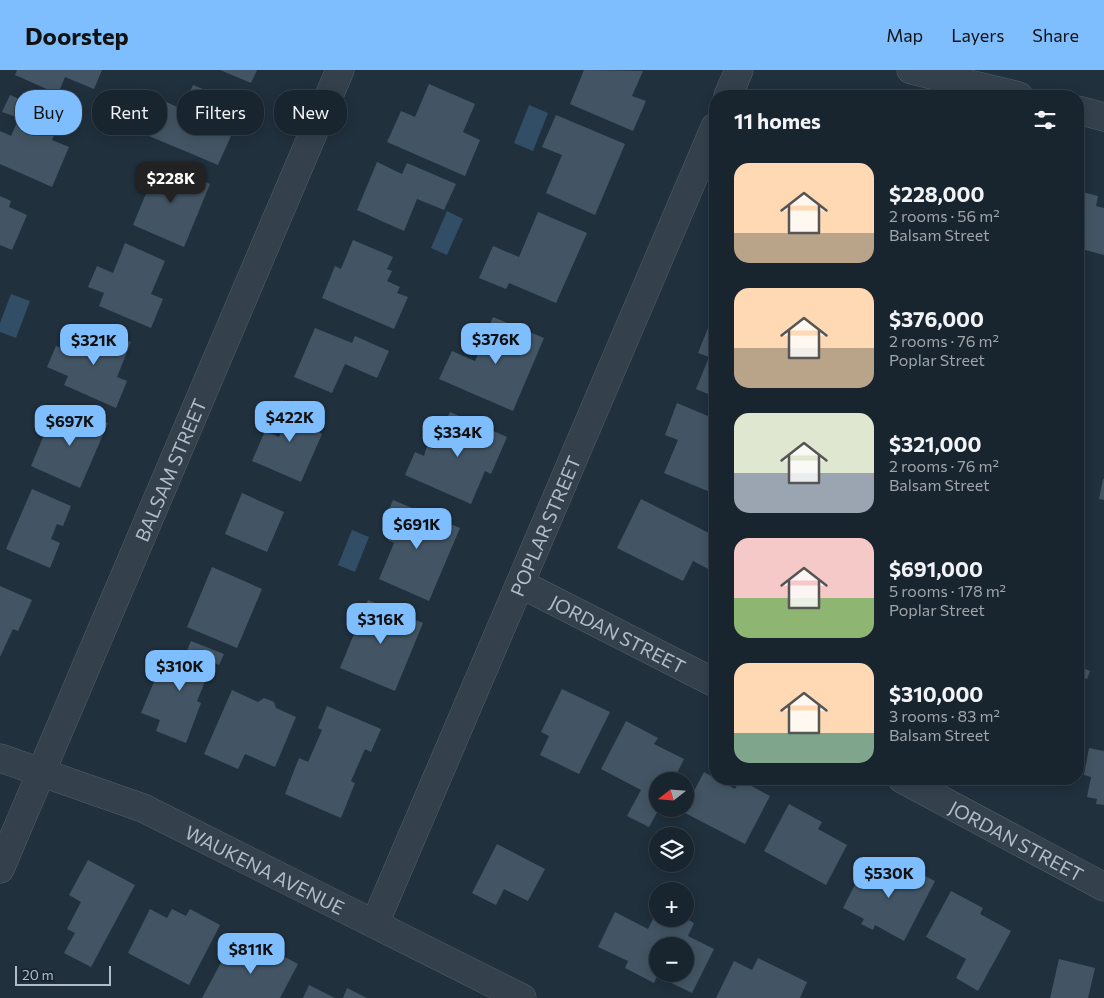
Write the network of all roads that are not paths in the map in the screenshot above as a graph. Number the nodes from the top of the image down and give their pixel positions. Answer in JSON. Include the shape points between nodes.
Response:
{"nodes":[{"id":1,"x":340,"y":70,"type":"edge"},
{"id":2,"x":739,"y":70,"type":"edge"},
{"id":3,"x":911,"y":70,"type":"edge"},
{"id":4,"x":731,"y":90,"type":"edge"},
{"id":5,"x":994,"y":90,"type":"edge"},
{"id":6,"x":1084,"y":112,"type":"edge"},
{"id":7,"x":1104,"y":117,"type":"edge"},
{"id":8,"x":709,"y":141,"type":"edge"},
{"id":9,"x":521,"y":584,"type":"junction"},
{"id":10,"x":709,"y":680,"type":"edge"},
{"id":11,"x":0,"y":758,"type":"edge"},
{"id":12,"x":42,"y":772,"type":"junction"},
{"id":13,"x":913,"y":785,"type":"edge"},
{"id":14,"x":0,"y":869,"type":"edge"},
{"id":15,"x":1104,"y":887,"type":"edge"},
{"id":16,"x":375,"y":923,"type":"junction"},
{"id":17,"x":522,"y":998,"type":"edge"}],
"edges":[{"from":1,"to":12,"type":"street","name":"BALSAM STREET"},
{"from":2,"to":4,"type":"street"},
{"from":3,"to":5,"type":"street"},
{"from":6,"to":7,"type":"street"},
{"from":8,"to":9,"type":"street","name":"POPLAR STREET"},
{"from":9,"to":10,"type":"street","name":"JORDAN STREET"},
{"from":9,"to":16,"type":"street","name":"POPLAR STREET"},
{"from":11,"to":12,"type":"street","name":"WAUKENA AVENUE"},
{"from":12,"to":14,"type":"street","name":"BALSAM STREET"},
{"from":12,"to":16,"type":"street","name":"WAUKENA AVENUE","via":[[143,808]]},
{"from":13,"to":15,"type":"street","name":"JORDAN STREET"},
{"from":16,"to":17,"type":"street","name":"WAUKENA AVENUE"}]}
